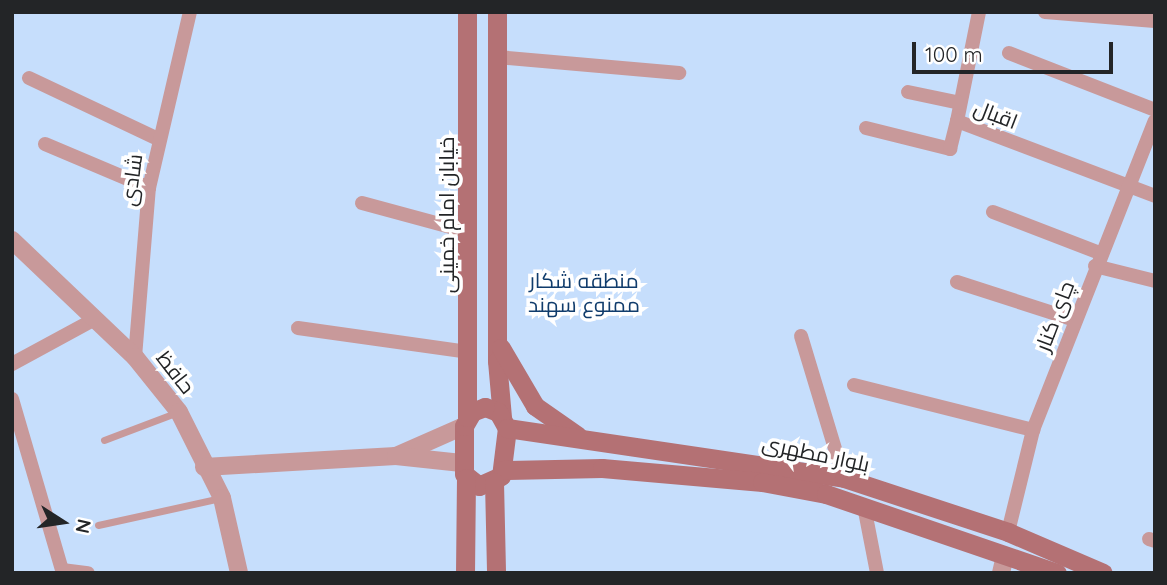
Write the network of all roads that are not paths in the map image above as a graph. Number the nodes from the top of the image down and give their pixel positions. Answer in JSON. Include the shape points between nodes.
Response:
{"nodes":[{"id":1,"x":190,"y":12,"type":"edge"},
{"id":2,"x":467,"y":12,"type":"edge"},
{"id":3,"x":497,"y":12,"type":"edge"},
{"id":4,"x":979,"y":12,"type":"edge"},
{"id":5,"x":1045,"y":12,"type":"edge"},
{"id":6,"x":1051,"y":13,"type":"edge"},
{"id":7,"x":1155,"y":21,"type":"edge"},
{"id":8,"x":1009,"y":53,"type":"dead end"},
{"id":9,"x":497,"y":57,"type":"junction"},
{"id":10,"x":678,"y":73,"type":"dead end"},
{"id":11,"x":29,"y":78,"type":"dead end"},
{"id":12,"x":908,"y":92,"type":"dead end"},
{"id":13,"x":960,"y":103,"type":"junction"},
{"id":14,"x":1155,"y":110,"type":"edge"},
{"id":15,"x":957,"y":121,"type":"junction"},
{"id":16,"x":866,"y":128,"type":"dead end"},
{"id":17,"x":1153,"y":129,"type":"edge"},
{"id":18,"x":158,"y":139,"type":"junction"},
{"id":19,"x":45,"y":144,"type":"dead end"},
{"id":20,"x":1124,"y":187,"type":"junction"},
{"id":21,"x":149,"y":188,"type":"junction"},
{"id":22,"x":1155,"y":197,"type":"edge"},
{"id":23,"x":362,"y":204,"type":"dead end"},
{"id":24,"x":993,"y":212,"type":"dead end"},
{"id":25,"x":469,"y":232,"type":"junction"},
{"id":26,"x":13,"y":243,"type":"edge"},
{"id":27,"x":1098,"y":260,"type":"junction"},
{"id":28,"x":1155,"y":281,"type":"edge"},
{"id":29,"x":957,"y":282,"type":"dead end"},
{"id":30,"x":93,"y":320,"type":"junction"},
{"id":31,"x":1075,"y":320,"type":"junction"},
{"id":32,"x":298,"y":328,"type":"dead end"},
{"id":33,"x":801,"y":336,"type":"dead end"},
{"id":34,"x":498,"y":341,"type":"junction"},
{"id":35,"x":469,"y":352,"type":"junction"},
{"id":36,"x":135,"y":357,"type":"junction"},
{"id":37,"x":12,"y":364,"type":"edge"},
{"id":38,"x":854,"y":385,"type":"dead end"},
{"id":39,"x":12,"y":399,"type":"edge"},
{"id":40,"x":178,"y":412,"type":"junction"},
{"id":41,"x":465,"y":422,"type":"junction"},
{"id":42,"x":505,"y":422,"type":"junction"},
{"id":43,"x":1033,"y":430,"type":"junction"},
{"id":44,"x":104,"y":440,"type":"dead end"},
{"id":45,"x":597,"y":446,"type":"junction"},
{"id":46,"x":396,"y":456,"type":"junction"},
{"id":47,"x":204,"y":467,"type":"junction"},
{"id":48,"x":464,"y":471,"type":"junction"},
{"id":49,"x":499,"y":476,"type":"junction"},
{"id":50,"x":844,"y":478,"type":"junction"},
{"id":51,"x":222,"y":498,"type":"junction"},
{"id":52,"x":864,"y":506,"type":"junction"},
{"id":53,"x":98,"y":525,"type":"dead end"},
{"id":54,"x":1008,"y":531,"type":"junction"},
{"id":55,"x":1003,"y":564,"type":"edge"},
{"id":56,"x":88,"y":573,"type":"edge"},
{"id":57,"x":239,"y":573,"type":"edge"},
{"id":58,"x":466,"y":573,"type":"edge"},
{"id":59,"x":496,"y":573,"type":"edge"},
{"id":60,"x":877,"y":573,"type":"edge"},
{"id":61,"x":1057,"y":573,"type":"edge"},
{"id":62,"x":1103,"y":573,"type":"edge"}],
"edges":[{"from":1,"to":18,"type":"street","name":"شادی"},
{"from":2,"to":25,"type":"main road","name":"خیابان امام خمینی"},
{"from":3,"to":9,"type":"main road"},
{"from":4,"to":13,"type":"street","name":"اقبال"},
{"from":5,"to":6,"type":"street"},
{"from":6,"to":7,"type":"street"},
{"from":8,"to":14,"type":"street"},
{"from":9,"to":10,"type":"street"},
{"from":9,"to":34,"type":"main road"},
{"from":11,"to":18,"type":"street"},
{"from":12,"to":13,"type":"street"},
{"from":13,"to":15,"type":"street","name":"اقبال"},
{"from":15,"to":16,"type":"street","via":[[950,149]]},
{"from":15,"to":20,"type":"street","name":"اقبال"},
{"from":17,"to":20,"type":"street","name":"چای کنار"},
{"from":18,"to":21,"type":"street","name":"شادی"},
{"from":19,"to":21,"type":"street"},
{"from":20,"to":22,"type":"street","name":"اقبال"},
{"from":20,"to":27,"type":"street","name":"چای کنار"},
{"from":21,"to":36,"type":"street","name":"شادی"},
{"from":23,"to":25,"type":"street"},
{"from":24,"to":27,"type":"street"},
{"from":25,"to":35,"type":"main road","name":"خیابان امام خمینی"},
{"from":26,"to":30,"type":"street","name":"حافظ"},
{"from":27,"to":28,"type":"street"},
{"from":27,"to":31,"type":"street","name":"چای کنار"},
{"from":29,"to":31,"type":"street"},
{"from":30,"to":36,"type":"street","name":"حافظ"},
{"from":30,"to":37,"type":"street"},
{"from":31,"to":43,"type":"street","name":"چای کنار"},
{"from":32,"to":35,"type":"street"},
{"from":33,"to":50,"type":"street"},
{"from":34,"to":42,"type":"main road"},
{"from":34,"to":45,"type":"main road","via":[[535,406]]},
{"from":35,"to":41,"type":"main road","name":"خیابان امام خمینی"},
{"from":36,"to":40,"type":"street","name":"حافظ"},
{"from":38,"to":43,"type":"street"},
{"from":39,"to":56,"type":"street","via":[[62,569]]},
{"from":40,"to":44,"type":"lane"},
{"from":40,"to":47,"type":"street","name":"حافظ"},
{"from":41,"to":42,"type":"main road","name":"بلوار مطهری","via":[[485,407]]},
{"from":41,"to":46,"type":"street"},
{"from":41,"to":48,"type":"main road","name":"خیابان امام خمینی"},
{"from":42,"to":45,"type":"main road","name":"بلوار مطهری"},
{"from":42,"to":49,"type":"main road"},
{"from":43,"to":54,"type":"street","name":"چای کنار"},
{"from":45,"to":50,"type":"main road","name":"بلوار مطهری"},
{"from":46,"to":47,"type":"street"},
{"from":46,"to":48,"type":"street"},
{"from":47,"to":51,"type":"street","name":"حافظ"},
{"from":48,"to":49,"type":"main road","name":"بلوار مطهری","via":[[479,486]]},
{"from":48,"to":58,"type":"main road"},
{"from":49,"to":52,"type":"main road","name":"بلوار مطهری","via":[[603,468],[762,482]]},
{"from":49,"to":59,"type":"main road"},
{"from":50,"to":54,"type":"main road","name":"بلوار مطهری"},
{"from":51,"to":53,"type":"lane"},
{"from":51,"to":57,"type":"street","name":"حافظ"},
{"from":52,"to":55,"type":"main road","name":"بلوار مطهری"},
{"from":52,"to":60,"type":"street"},
{"from":54,"to":55,"type":"main road"},
{"from":54,"to":62,"type":"main road","name":"بلوار مطهری"},
{"from":55,"to":61,"type":"main road","name":"بلوار مطهری"}]}
